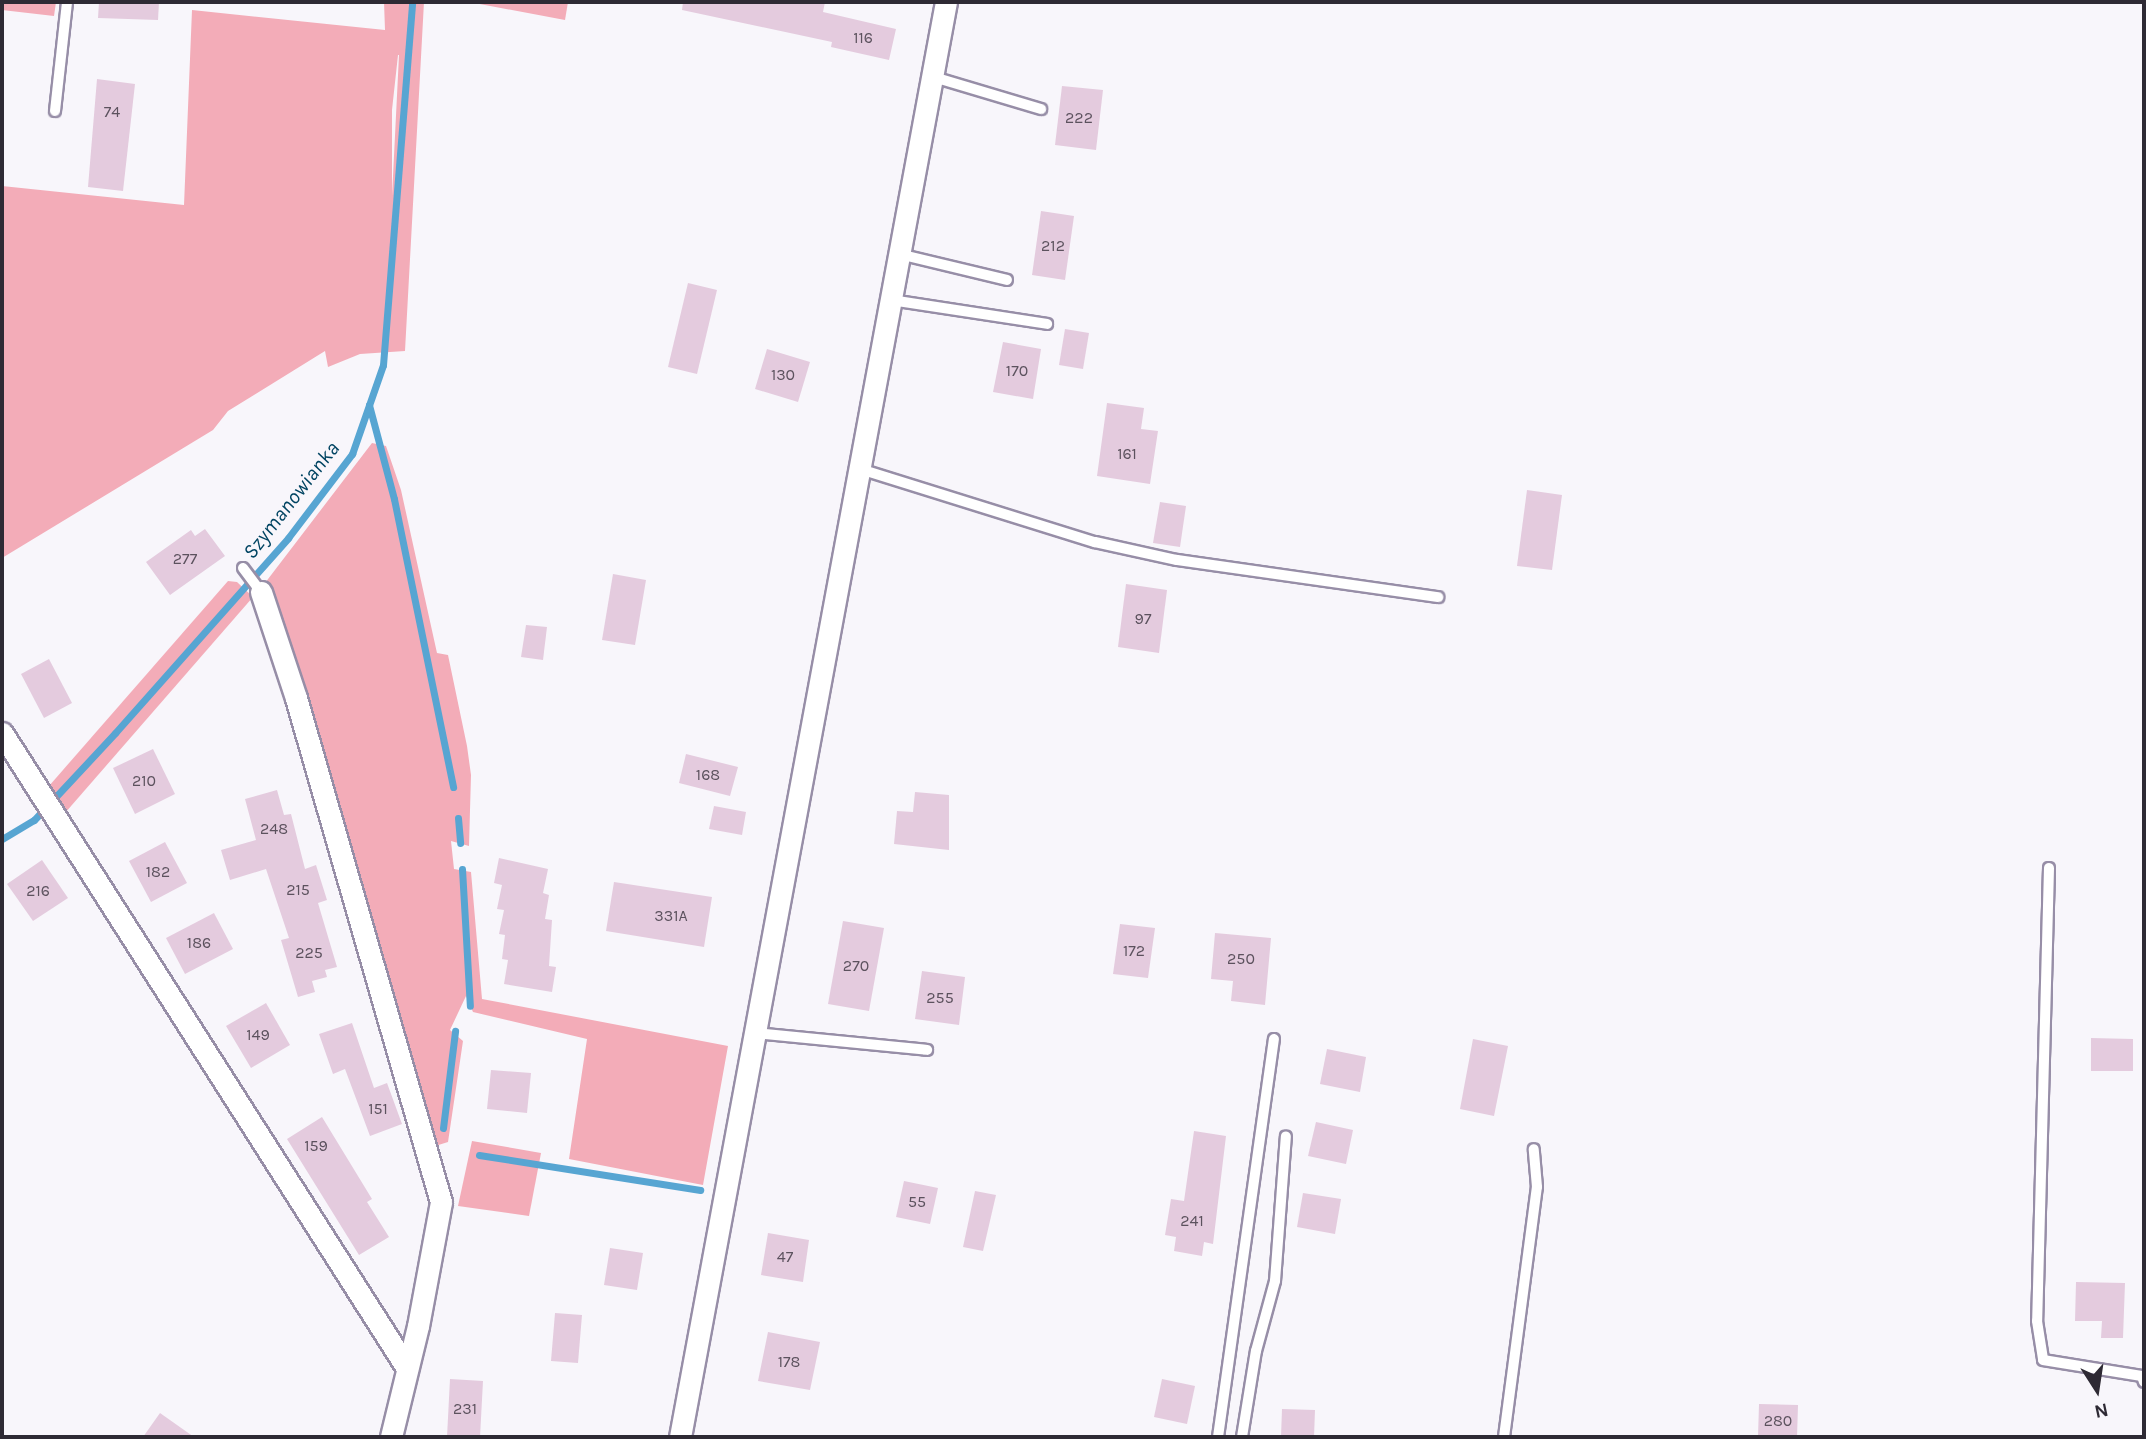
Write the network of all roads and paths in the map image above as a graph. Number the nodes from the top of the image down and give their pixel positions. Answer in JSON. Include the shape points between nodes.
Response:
{"nodes":[{"id":1,"x":67,"y":2,"type":"edge"},
{"id":2,"x":946,"y":2,"type":"edge"},
{"id":3,"x":930,"y":76,"type":"junction"},
{"id":4,"x":1041,"y":109,"type":"dead end"},
{"id":5,"x":55,"y":111,"type":"dead end"},
{"id":6,"x":899,"y":254,"type":"junction"},
{"id":7,"x":1007,"y":280,"type":"dead end"},
{"id":8,"x":891,"y":300,"type":"junction"},
{"id":9,"x":1047,"y":324,"type":"dead end"},
{"id":10,"x":860,"y":469,"type":"junction"},
{"id":11,"x":243,"y":568,"type":"dead end"},
{"id":12,"x":261,"y":592,"type":"joint"},
{"id":13,"x":1438,"y":597,"type":"dead end"},
{"id":14,"x":2,"y":733,"type":"edge"},
{"id":15,"x":2049,"y":868,"type":"dead end"},
{"id":16,"x":755,"y":1033,"type":"junction"},
{"id":17,"x":1274,"y":1040,"type":"dead end"},
{"id":18,"x":927,"y":1050,"type":"dead end"},
{"id":19,"x":1286,"y":1136,"type":"dead end"},
{"id":20,"x":1534,"y":1149,"type":"dead end"},
{"id":21,"x":407,"y":1368,"type":"junction"},
{"id":22,"x":2144,"y":1382,"type":"edge"},
{"id":23,"x":391,"y":1437,"type":"edge"},
{"id":24,"x":680,"y":1437,"type":"edge"},
{"id":25,"x":1218,"y":1437,"type":"edge"},
{"id":26,"x":1242,"y":1437,"type":"edge"},
{"id":27,"x":1504,"y":1437,"type":"edge"}],
"edges":[{"from":1,"to":5,"type":"lane"},
{"from":2,"to":3,"type":"street"},
{"from":3,"to":4,"type":"lane"},
{"from":3,"to":6,"type":"street"},
{"from":6,"to":7,"type":"lane"},
{"from":6,"to":8,"type":"street"},
{"from":8,"to":9,"type":"lane"},
{"from":8,"to":10,"type":"street"},
{"from":10,"to":13,"type":"lane","via":[[1095,542],[1177,560]]},
{"from":10,"to":16,"type":"street"},
{"from":11,"to":12,"type":"lane"},
{"from":12,"to":21,"type":"street","via":[[439,1188],[441,1213]]},
{"from":14,"to":21,"type":"street"},
{"from":15,"to":22,"type":"lane","via":[[2037,1321],[2043,1360],[2142,1376]]},
{"from":16,"to":18,"type":"lane"},
{"from":16,"to":24,"type":"street"},
{"from":17,"to":25,"type":"lane"},
{"from":19,"to":26,"type":"lane","via":[[1275,1281],[1256,1351]]},
{"from":20,"to":27,"type":"lane","via":[[1537,1187]]},
{"from":21,"to":23,"type":"street"}]}
